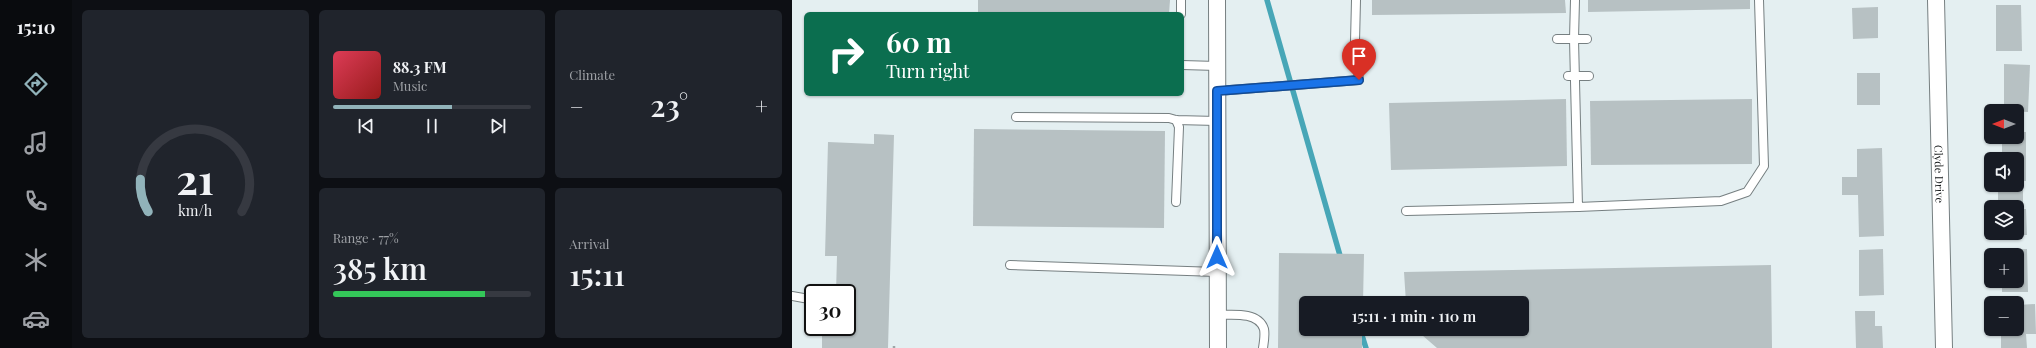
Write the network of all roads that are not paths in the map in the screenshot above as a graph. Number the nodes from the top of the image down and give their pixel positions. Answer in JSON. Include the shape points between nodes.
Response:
{"nodes":[{"id":1,"x":1182,"y":0,"type":"edge"},
{"id":2,"x":1217,"y":0,"type":"edge"},
{"id":3,"x":1356,"y":0,"type":"edge"},
{"id":4,"x":1575,"y":0,"type":"edge"},
{"id":5,"x":1759,"y":0,"type":"edge"},
{"id":6,"x":1936,"y":0,"type":"edge"},
{"id":7,"x":1181,"y":12,"type":"edge"},
{"id":8,"x":1557,"y":39,"type":"dead end"},
{"id":9,"x":1574,"y":39,"type":"junction"},
{"id":10,"x":1587,"y":39,"type":"dead end"},
{"id":11,"x":1184,"y":65,"type":"edge"},
{"id":12,"x":1217,"y":66,"type":"junction"},
{"id":13,"x":1571,"y":76,"type":"junction"},
{"id":14,"x":1589,"y":76,"type":"dead end"},
{"id":15,"x":1217,"y":91,"type":"junction"},
{"id":16,"x":1016,"y":117,"type":"dead end"},
{"id":17,"x":1176,"y":120,"type":"junction"},
{"id":18,"x":1217,"y":121,"type":"junction"},
{"id":19,"x":1176,"y":202,"type":"dead end"},
{"id":20,"x":1578,"y":207,"type":"junction"},
{"id":21,"x":1406,"y":211,"type":"dead end"},
{"id":22,"x":1010,"y":265,"type":"dead end"},
{"id":23,"x":1217,"y":272,"type":"junction"},
{"id":24,"x":792,"y":296,"type":"edge"},
{"id":25,"x":804,"y":299,"type":"edge"},
{"id":26,"x":1217,"y":315,"type":"junction"},
{"id":27,"x":1218,"y":348,"type":"edge"},
{"id":28,"x":1264,"y":348,"type":"edge"},
{"id":29,"x":1944,"y":348,"type":"edge"}],
"edges":[{"from":1,"to":7,"type":"lane"},
{"from":2,"to":12,"type":"street"},
{"from":3,"to":15,"type":"lane","via":[[1355,42],[1359,80]]},
{"from":4,"to":9,"type":"lane"},
{"from":5,"to":20,"type":"lane","via":[[1764,166],[1747,192],[1721,201]]},
{"from":6,"to":29,"type":"street","name":"Clyde Drive"},
{"from":8,"to":9,"type":"lane"},
{"from":9,"to":10,"type":"lane"},
{"from":9,"to":13,"type":"lane"},
{"from":11,"to":12,"type":"lane"},
{"from":12,"to":15,"type":"street"},
{"from":13,"to":14,"type":"lane"},
{"from":13,"to":20,"type":"lane"},
{"from":15,"to":18,"type":"street"},
{"from":16,"to":17,"type":"lane"},
{"from":17,"to":18,"type":"lane"},
{"from":17,"to":19,"type":"lane","via":[[1179,127]]},
{"from":18,"to":23,"type":"street"},
{"from":20,"to":21,"type":"lane"},
{"from":22,"to":23,"type":"lane"},
{"from":23,"to":26,"type":"street"},
{"from":24,"to":25,"type":"lane"},
{"from":26,"to":27,"type":"street"},
{"from":26,"to":28,"type":"lane","via":[[1244,315],[1258,320],[1264,329]]}]}
